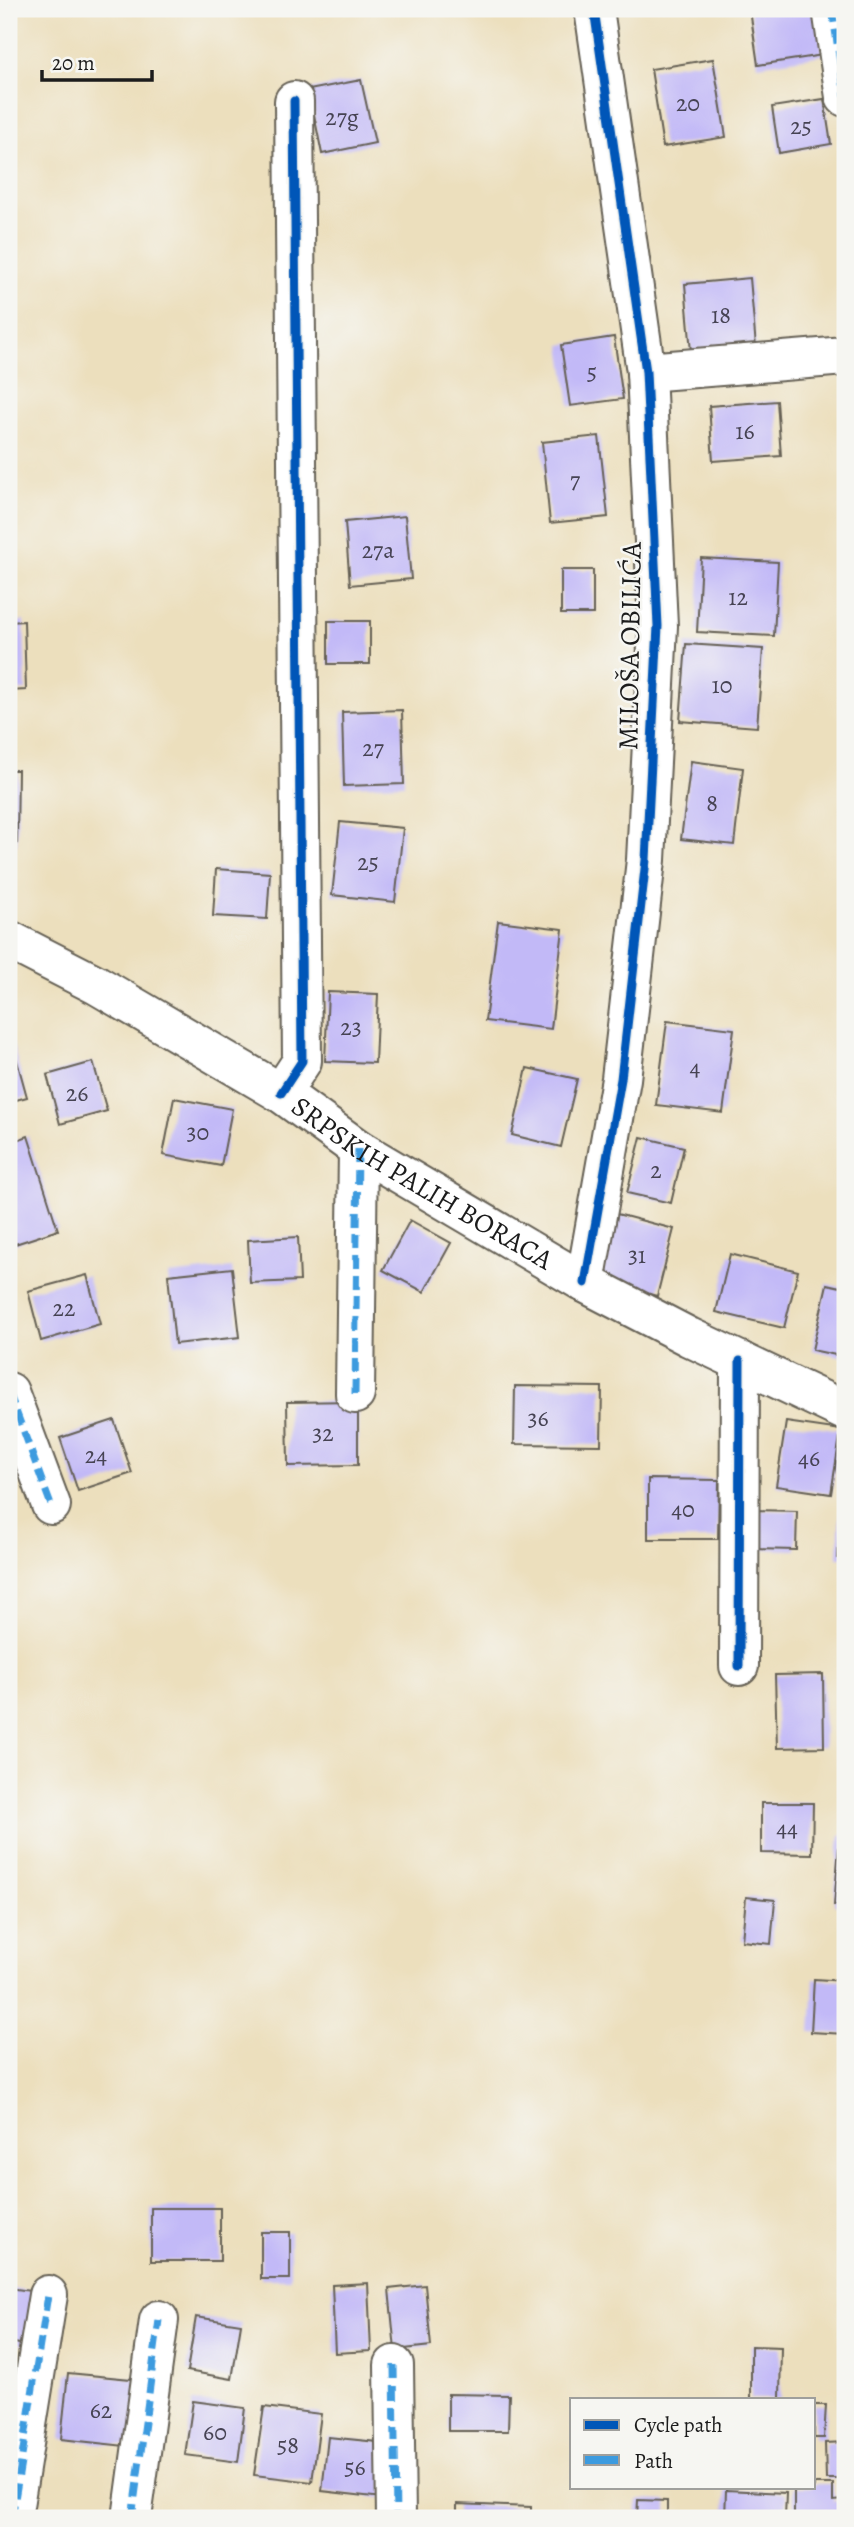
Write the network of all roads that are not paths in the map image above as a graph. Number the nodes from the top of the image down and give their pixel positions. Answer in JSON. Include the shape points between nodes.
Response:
{"nodes":[{"id":1,"x":594,"y":9,"type":"edge"},
{"id":2,"x":832,"y":9,"type":"edge"},
{"id":3,"x":845,"y":97,"type":"edge"},
{"id":4,"x":294,"y":102,"type":"dead end"},
{"id":5,"x":845,"y":356,"type":"edge"},
{"id":6,"x":646,"y":372,"type":"junction"},
{"id":7,"x":9,"y":940,"type":"edge"},
{"id":8,"x":281,"y":1093,"type":"junction"},
{"id":9,"x":358,"y":1149,"type":"junction"},
{"id":10,"x":585,"y":1283,"type":"junction"},
{"id":11,"x":740,"y":1361,"type":"junction"},
{"id":12,"x":9,"y":1392,"type":"edge"},
{"id":13,"x":355,"y":1394,"type":"dead end"},
{"id":14,"x":845,"y":1410,"type":"edge"},
{"id":15,"x":51,"y":1505,"type":"dead end"},
{"id":16,"x":739,"y":1666,"type":"dead end"},
{"id":17,"x":48,"y":2295,"type":"dead end"},
{"id":18,"x":159,"y":2320,"type":"dead end"},
{"id":19,"x":394,"y":2365,"type":"dead end"},
{"id":20,"x":12,"y":2518,"type":"edge"},
{"id":21,"x":132,"y":2518,"type":"edge"},
{"id":22,"x":396,"y":2518,"type":"edge"}],
"edges":[{"from":1,"to":6,"type":"street","name":"MILOŠA OBILIĆA"},
{"from":2,"to":3,"type":"street"},
{"from":4,"to":8,"type":"street","via":[[302,1061]]},
{"from":5,"to":6,"type":"street"},
{"from":6,"to":10,"type":"street","name":"MILOŠA OBILIĆA","via":[[658,626],[646,860],[621,1079]]},
{"from":7,"to":8,"type":"street","name":"SRPSKIH PALIH BORACA","via":[[97,985]]},
{"from":8,"to":9,"type":"street","name":"SRPSKIH PALIH BORACA"},
{"from":9,"to":10,"type":"street","name":"SRPSKIH PALIH BORACA"},
{"from":9,"to":13,"type":"street"},
{"from":10,"to":11,"type":"street","name":"SRPSKIH PALIH BORACA"},
{"from":11,"to":14,"type":"street","name":"SRPSKIH PALIH BORACA"},
{"from":11,"to":16,"type":"street"},
{"from":12,"to":15,"type":"street"},
{"from":17,"to":20,"type":"street"},
{"from":18,"to":21,"type":"street"},
{"from":19,"to":22,"type":"street"}]}
